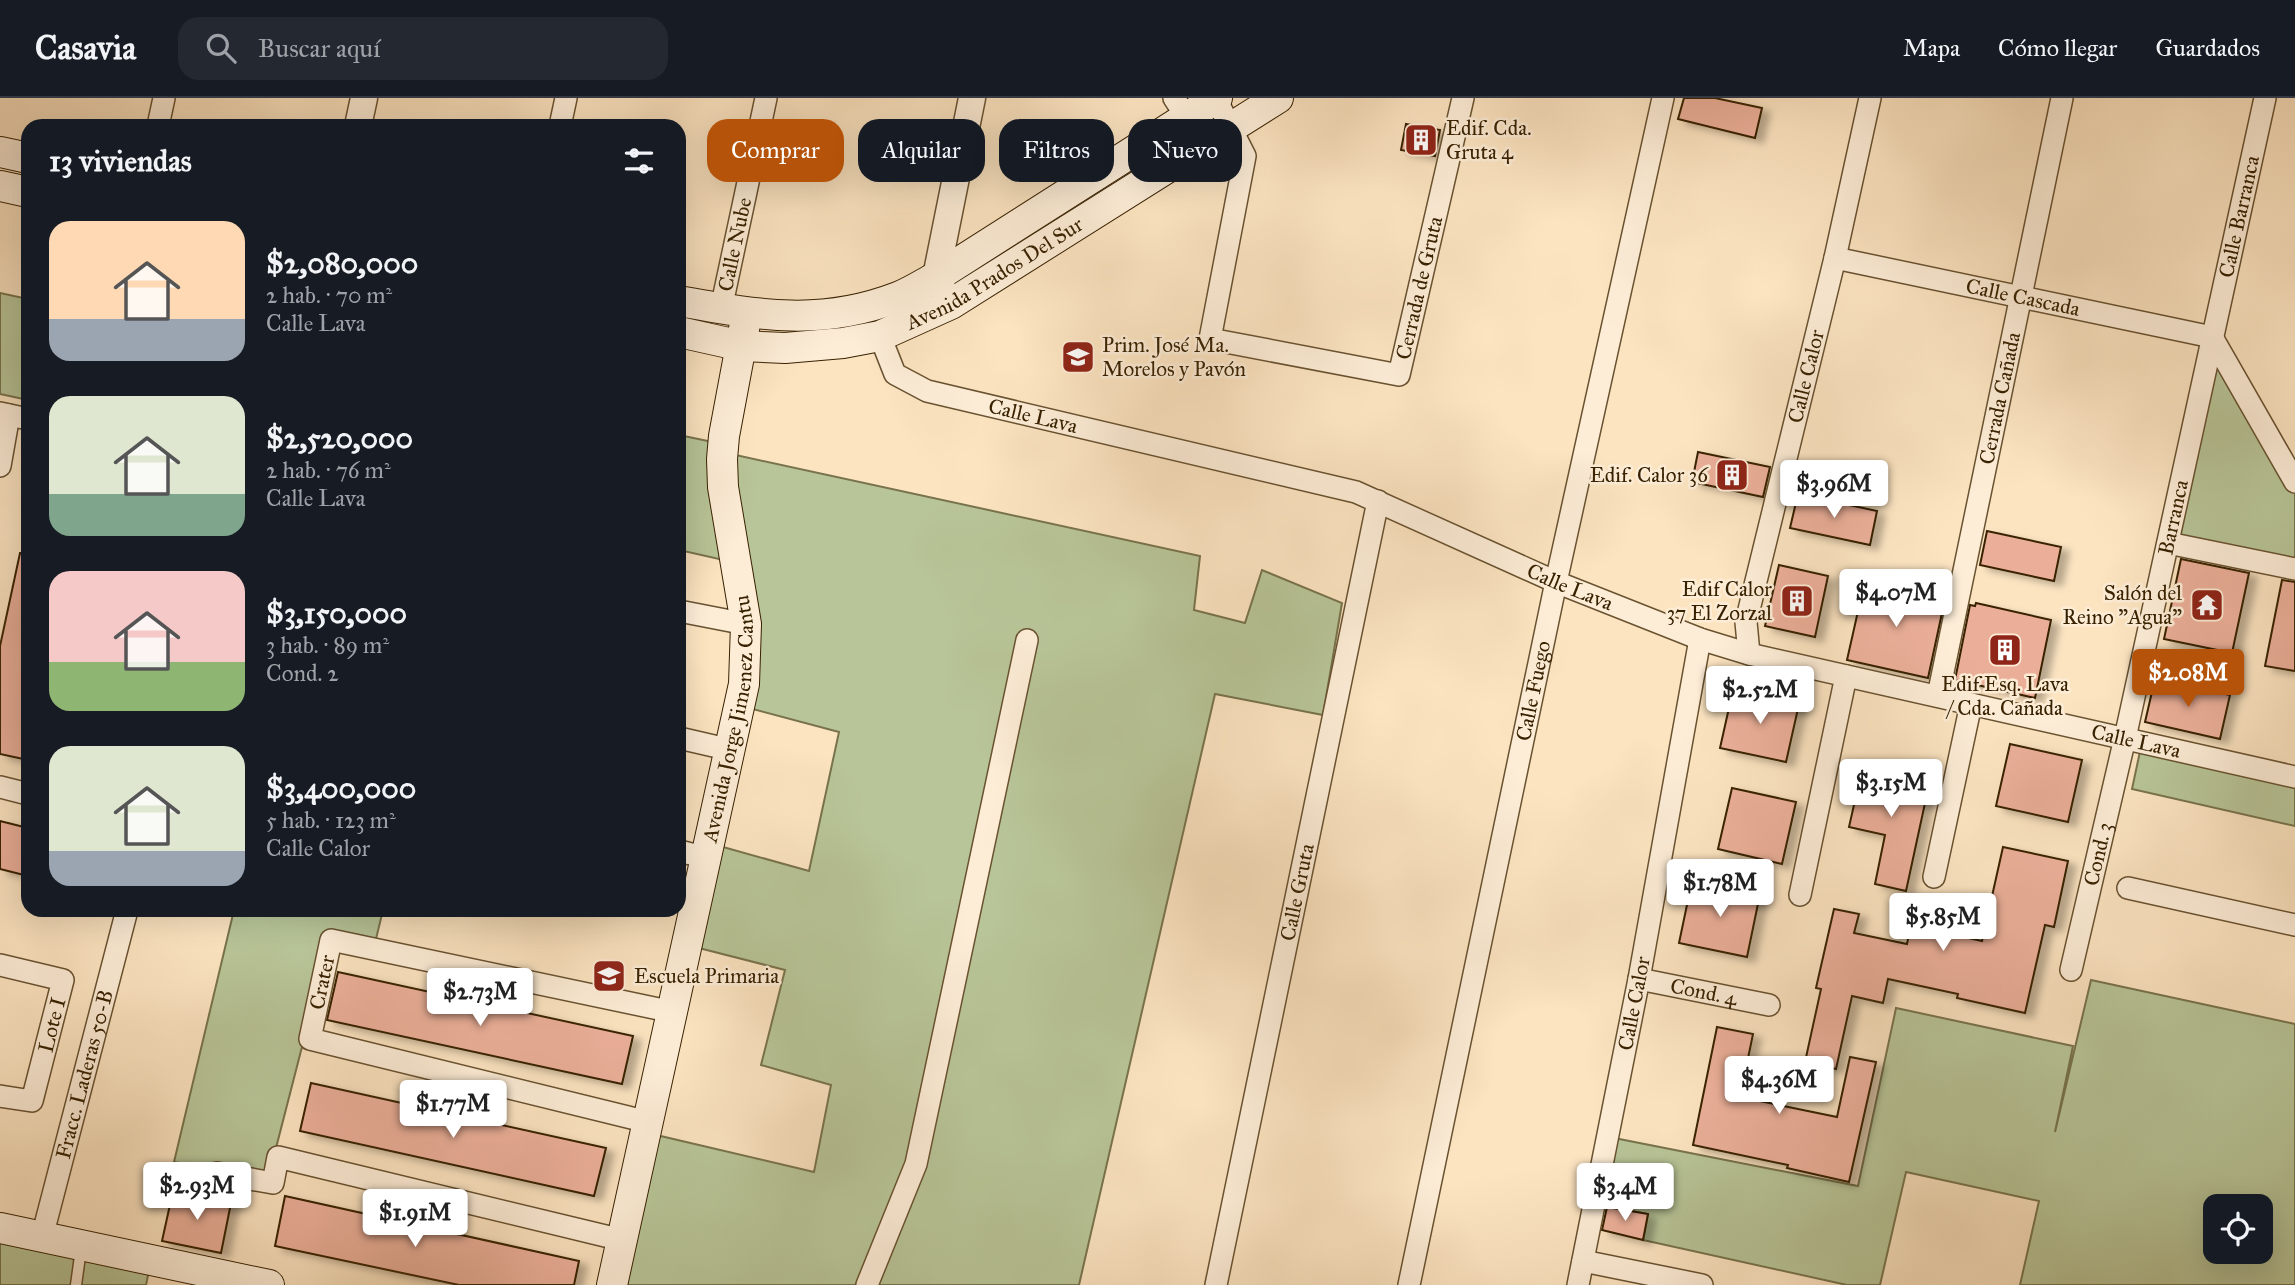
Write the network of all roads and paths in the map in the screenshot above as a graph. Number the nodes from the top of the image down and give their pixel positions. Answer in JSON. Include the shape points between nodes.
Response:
{"nodes":[{"id":1,"x":164,"y":98,"type":"edge"},
{"id":2,"x":364,"y":98,"type":"edge"},
{"id":3,"x":566,"y":98,"type":"edge"},
{"id":4,"x":766,"y":98,"type":"edge"},
{"id":5,"x":972,"y":98,"type":"edge"},
{"id":6,"x":1216,"y":98,"type":"edge"},
{"id":7,"x":1278,"y":98,"type":"edge"},
{"id":8,"x":1463,"y":98,"type":"edge"},
{"id":9,"x":1663,"y":98,"type":"edge"},
{"id":10,"x":1870,"y":98,"type":"edge"},
{"id":11,"x":2062,"y":98,"type":"edge"},
{"id":12,"x":2265,"y":98,"type":"edge"},
{"id":13,"x":1181,"y":108,"type":"edge"},
{"id":14,"x":160,"y":119,"type":"edge"},
{"id":15,"x":360,"y":119,"type":"edge"},
{"id":16,"x":562,"y":119,"type":"edge"},
{"id":17,"x":1228,"y":119,"type":"edge"},
{"id":18,"x":1242,"y":121,"type":"edge"},
{"id":19,"x":1242,"y":149,"type":"edge"},
{"id":20,"x":0,"y":152,"type":"edge"},
{"id":21,"x":21,"y":156,"type":"edge"},
{"id":22,"x":1242,"y":172,"type":"edge"},
{"id":23,"x":1145,"y":182,"type":"edge"},
{"id":24,"x":1240,"y":182,"type":"edge"},
{"id":25,"x":0,"y":186,"type":"edge"},
{"id":26,"x":21,"y":190,"type":"edge"},
{"id":27,"x":1835,"y":258,"type":"junction"},
{"id":28,"x":936,"y":277,"type":"junction"},
{"id":29,"x":2020,"y":297,"type":"junction"},
{"id":30,"x":686,"y":302,"type":"edge"},
{"id":31,"x":951,"y":304,"type":"junction"},
{"id":32,"x":734,"y":311,"type":"junction"},
{"id":33,"x":686,"y":334,"type":"edge"},
{"id":34,"x":880,"y":336,"type":"junction"},
{"id":35,"x":2212,"y":337,"type":"junction"},
{"id":36,"x":743,"y":346,"type":"junction"},
{"id":37,"x":12,"y":416,"type":"edge"},
{"id":38,"x":0,"y":466,"type":"edge"},
{"id":39,"x":2295,"y":482,"type":"edge"},
{"id":40,"x":1378,"y":501,"type":"junction"},
{"id":41,"x":2168,"y":543,"type":"junction"},
{"id":42,"x":2295,"y":569,"type":"edge"},
{"id":43,"x":1556,"y":582,"type":"junction"},
{"id":44,"x":686,"y":612,"type":"edge"},
{"id":45,"x":746,"y":624,"type":"junction"},
{"id":46,"x":1700,"y":639,"type":"junction"},
{"id":47,"x":1027,"y":640,"type":"dead end"},
{"id":48,"x":1749,"y":654,"type":"junction"},
{"id":49,"x":1846,"y":676,"type":"junction"},
{"id":50,"x":1938,"y":696,"type":"junction"},
{"id":51,"x":1971,"y":704,"type":"junction"},
{"id":52,"x":2125,"y":738,"type":"junction"},
{"id":53,"x":686,"y":740,"type":"edge"},
{"id":54,"x":731,"y":750,"type":"junction"},
{"id":55,"x":2295,"y":777,"type":"edge"},
{"id":56,"x":0,"y":787,"type":"edge"},
{"id":57,"x":21,"y":792,"type":"edge"},
{"id":58,"x":693,"y":855,"type":"edge"},
{"id":59,"x":1934,"y":877,"type":"dead end"},
{"id":60,"x":2128,"y":888,"type":"dead end"},
{"id":61,"x":1800,"y":895,"type":"dead end"},
{"id":62,"x":686,"y":910,"type":"edge"},
{"id":63,"x":125,"y":917,"type":"edge"},
{"id":64,"x":685,"y":917,"type":"edge"},
{"id":65,"x":2295,"y":925,"type":"edge"},
{"id":66,"x":0,"y":965,"type":"edge"},
{"id":67,"x":2071,"y":970,"type":"dead end"},
{"id":68,"x":1639,"y":979,"type":"junction"},
{"id":69,"x":1769,"y":1005,"type":"dead end"},
{"id":70,"x":673,"y":1012,"type":"junction"},
{"id":71,"x":0,"y":1096,"type":"edge"},
{"id":72,"x":648,"y":1122,"type":"junction"},
{"id":73,"x":217,"y":1173,"type":"dead end"},
{"id":74,"x":0,"y":1228,"type":"edge"},
{"id":75,"x":42,"y":1237,"type":"junction"},
{"id":76,"x":622,"y":1240,"type":"junction"},
{"id":77,"x":81,"y":1246,"type":"junction"},
{"id":78,"x":1583,"y":1261,"type":"junction"},
{"id":79,"x":76,"y":1285,"type":"edge"},
{"id":80,"x":269,"y":1285,"type":"edge"},
{"id":81,"x":612,"y":1285,"type":"edge"},
{"id":82,"x":867,"y":1285,"type":"edge"},
{"id":83,"x":1216,"y":1285,"type":"edge"},
{"id":84,"x":1409,"y":1285,"type":"edge"},
{"id":85,"x":1578,"y":1285,"type":"edge"},
{"id":86,"x":1702,"y":1285,"type":"edge"}],
"edges":[{"from":1,"to":14,"type":"street"},
{"from":2,"to":15,"type":"street"},
{"from":3,"to":16,"type":"street"},
{"from":4,"to":32,"type":"street","name":"Calle Nube"},
{"from":5,"to":28,"type":"street"},
{"from":6,"to":13,"type":"main road","name":"Avenida Prados Del Sur"},
{"from":6,"to":17,"type":"street","name":"Cerrada de Gruta"},
{"from":7,"to":18,"type":"main road","name":"Avenida Prados Del Sur"},
{"from":8,"to":24,"type":"street","name":"Cerrada de Gruta","via":[[1399,375],[1210,339]]},
{"from":9,"to":43,"type":"street","name":"Calle Fuego"},
{"from":10,"to":27,"type":"street","name":"Calle Calor"},
{"from":11,"to":29,"type":"street","name":"Cerrada Cañada"},
{"from":12,"to":35,"type":"street","name":"Calle Barranca"},
{"from":13,"to":28,"type":"main road","name":"Avenida Prados Del Sur"},
{"from":19,"to":22,"type":"street","name":"Cerrada de Gruta"},
{"from":20,"to":21,"type":"main road"},
{"from":23,"to":31,"type":"main road","name":"Avenida Prados Del Sur"},
{"from":25,"to":26,"type":"main road"},
{"from":27,"to":29,"type":"street","name":"Calle Cascada"},
{"from":27,"to":48,"type":"street","name":"Calle Calor","via":[[1746,622]]},
{"from":28,"to":31,"type":"street"},
{"from":28,"to":32,"type":"main road","name":"Avenida Prados Del Sur","via":[[899,297],[845,313],[787,318]]},
{"from":29,"to":35,"type":"street","name":"Calle Cascada"},
{"from":29,"to":50,"type":"street","name":"Cerrada Cañada"},
{"from":30,"to":32,"type":"main road","name":"Avenida Prados Del Sur"},
{"from":31,"to":34,"type":"main road","name":"Avenida Prados Del Sur"},
{"from":32,"to":36,"type":"main road","name":"Avenida Jorge Jimenez Cantu"},
{"from":33,"to":36,"type":"main road","name":"Avenida Prados Del Sur"},
{"from":34,"to":36,"type":"main road","name":"Avenida Prados Del Sur","via":[[785,348]]},
{"from":34,"to":40,"type":"street","name":"Calle Lava","via":[[895,374],[927,391],[1356,492]]},
{"from":35,"to":39,"type":"street"},
{"from":35,"to":41,"type":"street","name":"Barranca"},
{"from":36,"to":45,"type":"main road","name":"Avenida Jorge Jimenez Cantu","via":[[722,458]]},
{"from":37,"to":38,"type":"street"},
{"from":40,"to":43,"type":"street","name":"Calle Lava"},
{"from":40,"to":83,"type":"street","name":"Calle Gruta"},
{"from":41,"to":42,"type":"street"},
{"from":41,"to":52,"type":"street","name":"Barranca"},
{"from":43,"to":46,"type":"street","name":"Calle Lava"},
{"from":43,"to":84,"type":"street","name":"Calle Fuego"},
{"from":44,"to":45,"type":"street"},
{"from":45,"to":54,"type":"main road","name":"Avenida Jorge Jimenez Cantu","via":[[744,684]]},
{"from":46,"to":48,"type":"street","name":"Calle Lava"},
{"from":46,"to":68,"type":"street","name":"Calle Calor"},
{"from":47,"to":82,"type":"street","via":[[916,1164]]},
{"from":48,"to":49,"type":"street","name":"Calle Lava"},
{"from":49,"to":50,"type":"street","name":"Calle Lava"},
{"from":49,"to":61,"type":"street"},
{"from":50,"to":51,"type":"street","name":"Calle Lava"},
{"from":51,"to":52,"type":"street","name":"Calle Lava"},
{"from":51,"to":59,"type":"street"},
{"from":52,"to":55,"type":"street","name":"Calle Lava"},
{"from":52,"to":67,"type":"street","name":"Cond. 3"},
{"from":53,"to":54,"type":"street"},
{"from":54,"to":58,"type":"main road","name":"Avenida Jorge Jimenez Cantu"},
{"from":56,"to":57,"type":"street"},
{"from":58,"to":62,"type":"main road","name":"Avenida Jorge Jimenez Cantu"},
{"from":60,"to":65,"type":"street"},
{"from":63,"to":75,"type":"street","name":"Fracc. Laderas 50-B"},
{"from":64,"to":70,"type":"main road","name":"Avenida Jorge Jimenez Cantu"},
{"from":66,"to":71,"type":"street","name":"Lote I","via":[[63,980],[32,1101]]},
{"from":68,"to":69,"type":"street","name":"Cond. 4"},
{"from":68,"to":78,"type":"street","name":"Calle Calor"},
{"from":70,"to":72,"type":"main road","name":"Avenida Jorge Jimenez Cantu"},
{"from":70,"to":72,"type":"street","name":"Crater","via":[[331,940],[310,1039]]},
{"from":72,"to":76,"type":"main road","name":"Avenida Jorge Jimenez Cantu"},
{"from":73,"to":76,"type":"street","via":[[273,1183],[278,1157]]},
{"from":74,"to":75,"type":"main road"},
{"from":75,"to":77,"type":"main road"},
{"from":76,"to":81,"type":"main road","name":"Avenida Jorge Jimenez Cantu"},
{"from":77,"to":79,"type":"lane"},
{"from":77,"to":80,"type":"main road"},
{"from":78,"to":85,"type":"street","name":"Calle Calor"},
{"from":78,"to":86,"type":"street"}]}
